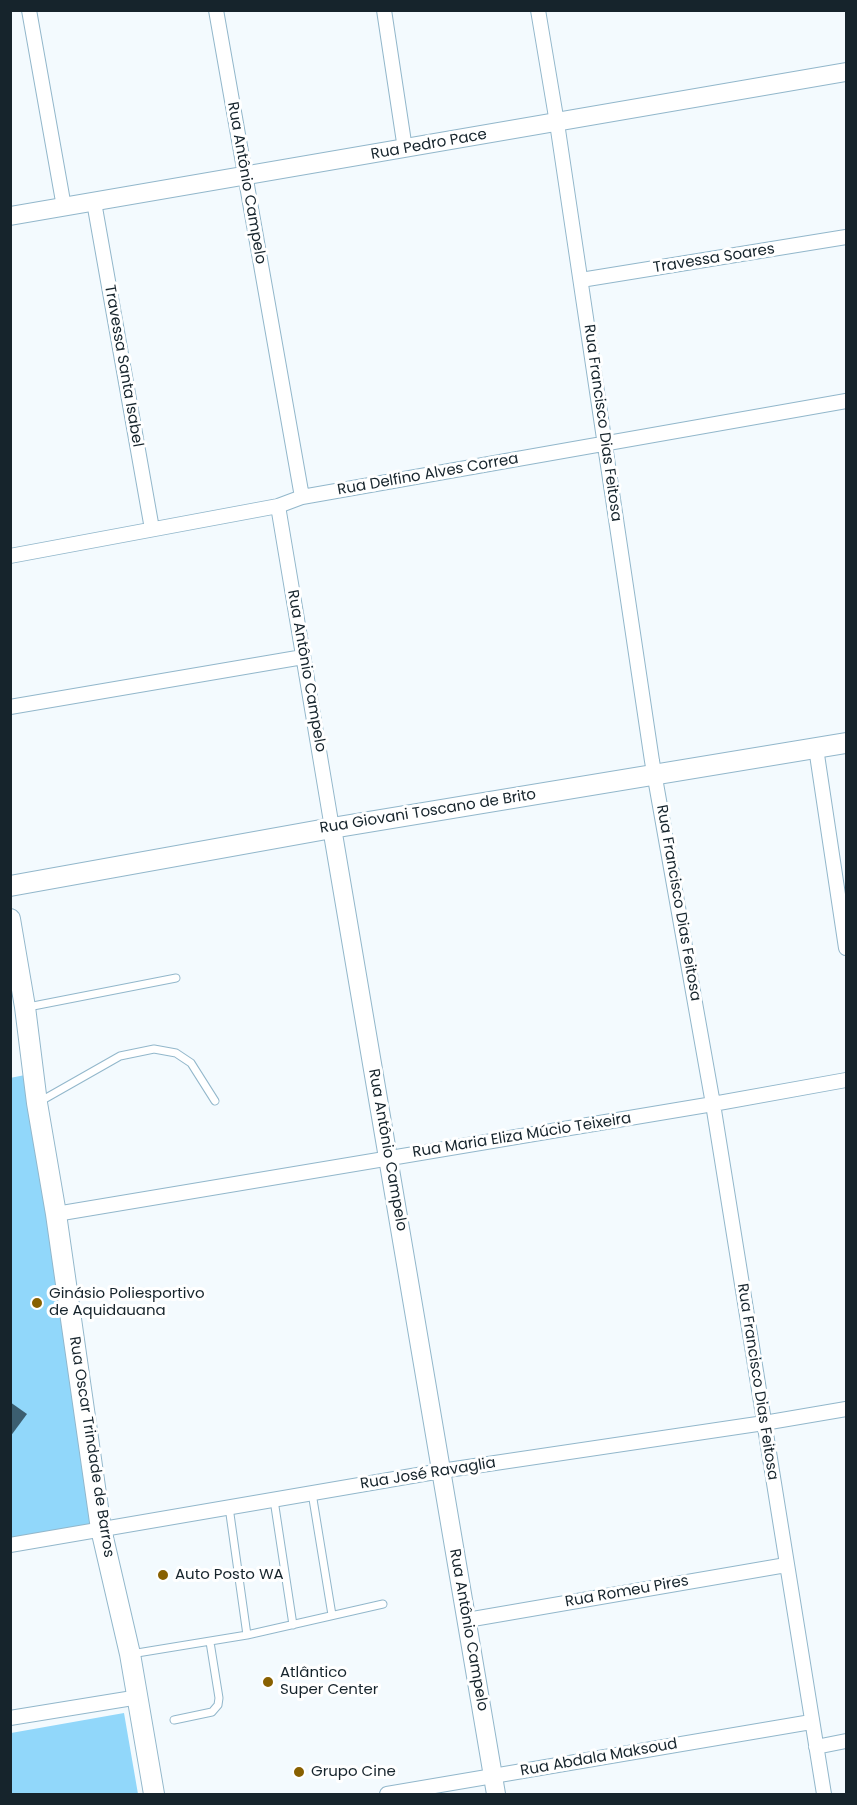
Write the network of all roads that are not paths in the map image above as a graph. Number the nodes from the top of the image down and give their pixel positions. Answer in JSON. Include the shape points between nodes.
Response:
{"nodes":[{"id":1,"x":29,"y":10,"type":"edge"},
{"id":2,"x":216,"y":10,"type":"edge"},
{"id":3,"x":384,"y":10,"type":"edge"},
{"id":4,"x":538,"y":10,"type":"edge"},
{"id":5,"x":846,"y":72,"type":"edge"},
{"id":6,"x":557,"y":123,"type":"junction"},
{"id":7,"x":405,"y":149,"type":"junction"},
{"id":8,"x":245,"y":176,"type":"junction"},
{"id":9,"x":94,"y":202,"type":"junction"},
{"id":10,"x":64,"y":207,"type":"junction"},
{"id":11,"x":10,"y":216,"type":"edge"},
{"id":12,"x":846,"y":237,"type":"edge"},
{"id":13,"x":581,"y":280,"type":"junction"},
{"id":14,"x":846,"y":401,"type":"edge"},
{"id":15,"x":605,"y":443,"type":"junction"},
{"id":16,"x":302,"y":497,"type":"junction"},
{"id":17,"x":278,"y":506,"type":"junction"},
{"id":18,"x":152,"y":529,"type":"junction"},
{"id":19,"x":10,"y":556,"type":"edge"},
{"id":20,"x":303,"y":657,"type":"junction"},
{"id":21,"x":10,"y":707,"type":"edge"},
{"id":22,"x":846,"y":743,"type":"edge"},
{"id":23,"x":816,"y":748,"type":"junction"},
{"id":24,"x":655,"y":775,"type":"junction"},
{"id":25,"x":332,"y":828,"type":"junction"},
{"id":26,"x":10,"y":886,"type":"edge"},
{"id":27,"x":10,"y":920,"type":"edge"},
{"id":28,"x":846,"y":948,"type":"edge"},
{"id":29,"x":176,"y":978,"type":"dead end"},
{"id":30,"x":25,"y":1007,"type":"junction"},
{"id":31,"x":846,"y":1080,"type":"edge"},
{"id":32,"x":215,"y":1101,"type":"dead end"},
{"id":33,"x":37,"y":1103,"type":"junction"},
{"id":34,"x":713,"y":1104,"type":"junction"},
{"id":35,"x":388,"y":1158,"type":"junction"},
{"id":36,"x":56,"y":1214,"type":"junction"},
{"id":37,"x":846,"y":1409,"type":"edge"},
{"id":38,"x":764,"y":1424,"type":"junction"},
{"id":39,"x":441,"y":1471,"type":"junction"},
{"id":40,"x":312,"y":1493,"type":"junction"},
{"id":41,"x":273,"y":1500,"type":"junction"},
{"id":42,"x":229,"y":1508,"type":"junction"},
{"id":43,"x":101,"y":1529,"type":"junction"},
{"id":44,"x":10,"y":1545,"type":"edge"},
{"id":45,"x":786,"y":1564,"type":"junction"},
{"id":46,"x":383,"y":1604,"type":"dead end"},
{"id":47,"x":332,"y":1616,"type":"junction"},
{"id":48,"x":467,"y":1620,"type":"junction"},
{"id":49,"x":293,"y":1625,"type":"junction"},
{"id":50,"x":247,"y":1635,"type":"junction"},
{"id":51,"x":210,"y":1642,"type":"junction"},
{"id":52,"x":130,"y":1654,"type":"junction"},
{"id":53,"x":139,"y":1696,"type":"junction"},
{"id":54,"x":10,"y":1718,"type":"edge"},
{"id":55,"x":174,"y":1720,"type":"dead end"},
{"id":56,"x":811,"y":1722,"type":"junction"},
{"id":57,"x":846,"y":1741,"type":"edge"},
{"id":58,"x":816,"y":1747,"type":"junction"},
{"id":59,"x":495,"y":1785,"type":"edge"},
{"id":60,"x":154,"y":1794,"type":"edge"},
{"id":61,"x":387,"y":1794,"type":"edge"},
{"id":62,"x":824,"y":1794,"type":"edge"}],
"edges":[{"from":1,"to":10,"type":"street"},
{"from":2,"to":8,"type":"street","name":"Rua Antônio Campelo"},
{"from":3,"to":7,"type":"street"},
{"from":4,"to":6,"type":"street","name":"Rua Francisco Dias Feitosa"},
{"from":5,"to":6,"type":"street","name":"Rua Pedro Pace"},
{"from":6,"to":7,"type":"street","name":"Rua Pedro Pace"},
{"from":6,"to":13,"type":"street","name":"Rua Francisco Dias Feitosa"},
{"from":7,"to":8,"type":"street","name":"Rua Pedro Pace"},
{"from":8,"to":9,"type":"street","name":"Rua Pedro Pace"},
{"from":8,"to":16,"type":"street","name":"Rua Antônio Campelo"},
{"from":9,"to":10,"type":"street","name":"Rua Pedro Pace"},
{"from":9,"to":18,"type":"street","name":"Travessa Santa Isabel"},
{"from":10,"to":11,"type":"street","name":"Rua Pedro Pace"},
{"from":12,"to":13,"type":"street","name":"Travessa Soares"},
{"from":13,"to":15,"type":"street","name":"Rua Francisco Dias Feitosa"},
{"from":14,"to":15,"type":"street","name":"Rua Delfino Alves Correa"},
{"from":15,"to":16,"type":"street","name":"Rua Delfino Alves Correa"},
{"from":15,"to":24,"type":"street","name":"Rua Francisco Dias Feitosa"},
{"from":16,"to":17,"type":"street","name":"Rua Delfino Alves Correa"},
{"from":17,"to":18,"type":"street","name":"Rua Delfino Alves Correa"},
{"from":17,"to":20,"type":"street","name":"Rua Antônio Campelo"},
{"from":18,"to":19,"type":"street","name":"Rua Delfino Alves Correa"},
{"from":20,"to":21,"type":"street"},
{"from":20,"to":25,"type":"street","name":"Rua Antônio Campelo"},
{"from":22,"to":23,"type":"main road","name":"Rua Giovani Toscano de Brito"},
{"from":23,"to":24,"type":"main road","name":"Rua Giovani Toscano de Brito"},
{"from":23,"to":28,"type":"street"},
{"from":24,"to":25,"type":"main road","name":"Rua Giovani Toscano de Brito"},
{"from":24,"to":34,"type":"street","name":"Rua Francisco Dias Feitosa"},
{"from":25,"to":26,"type":"main road","name":"Rua Giovani Toscano de Brito"},
{"from":25,"to":35,"type":"street","name":"Rua Antônio Campelo"},
{"from":27,"to":30,"type":"main road","name":"Rua Oscar Trindade de Barros"},
{"from":29,"to":30,"type":"lane"},
{"from":30,"to":33,"type":"main road","name":"Rua Oscar Trindade de Barros"},
{"from":31,"to":34,"type":"street","name":"Rua Maria Eliza Múcio Teixeira"},
{"from":32,"to":33,"type":"lane","via":[[191,1063],[176,1053],[154,1049],[120,1056]]},
{"from":33,"to":36,"type":"main road","name":"Rua Oscar Trindade de Barros"},
{"from":34,"to":35,"type":"street","name":"Rua Maria Eliza Múcio Teixeira"},
{"from":34,"to":38,"type":"street","name":"Rua Francisco Dias Feitosa"},
{"from":35,"to":36,"type":"street","name":"Rua Maria Eliza Múcio Teixeira"},
{"from":35,"to":39,"type":"street","name":"Rua Antônio Campelo"},
{"from":36,"to":43,"type":"main road","name":"Rua Oscar Trindade de Barros"},
{"from":37,"to":38,"type":"street","name":"Rua José Ravaglia"},
{"from":38,"to":39,"type":"street","name":"Rua José Ravaglia"},
{"from":38,"to":45,"type":"street","name":"Rua Francisco Dias Feitosa"},
{"from":39,"to":40,"type":"street","name":"Rua José Ravaglia"},
{"from":39,"to":48,"type":"street","name":"Rua Antônio Campelo"},
{"from":40,"to":41,"type":"street","name":"Rua José Ravaglia"},
{"from":40,"to":47,"type":"lane"},
{"from":41,"to":42,"type":"street","name":"Rua José Ravaglia"},
{"from":41,"to":49,"type":"lane"},
{"from":42,"to":43,"type":"street","name":"Rua José Ravaglia"},
{"from":42,"to":50,"type":"lane"},
{"from":43,"to":44,"type":"street","name":"Rua José Ravaglia"},
{"from":43,"to":52,"type":"main road","name":"Rua Oscar Trindade de Barros"},
{"from":45,"to":48,"type":"street","name":"Rua Romeu Pires"},
{"from":45,"to":56,"type":"street","name":"Rua Francisco Dias Feitosa"},
{"from":46,"to":47,"type":"lane"},
{"from":47,"to":49,"type":"lane"},
{"from":48,"to":59,"type":"street","name":"Rua Antônio Campelo"},
{"from":49,"to":50,"type":"lane"},
{"from":50,"to":51,"type":"lane"},
{"from":51,"to":52,"type":"lane"},
{"from":51,"to":55,"type":"lane","via":[[218,1705],[212,1712]]},
{"from":52,"to":53,"type":"main road","name":"Rua Oscar Trindade de Barros"},
{"from":53,"to":54,"type":"street"},
{"from":53,"to":60,"type":"main road","name":"Rua Oscar Trindade de Barros"},
{"from":56,"to":58,"type":"street","name":"Rua Francisco Dias Feitosa"},
{"from":56,"to":59,"type":"street","name":"Rua Abdala Maksoud"},
{"from":57,"to":58,"type":"street"},
{"from":58,"to":62,"type":"street","name":"Rua Francisco Dias Feitosa"},
{"from":59,"to":61,"type":"street","name":"Rua Abdala Maksoud"}]}
